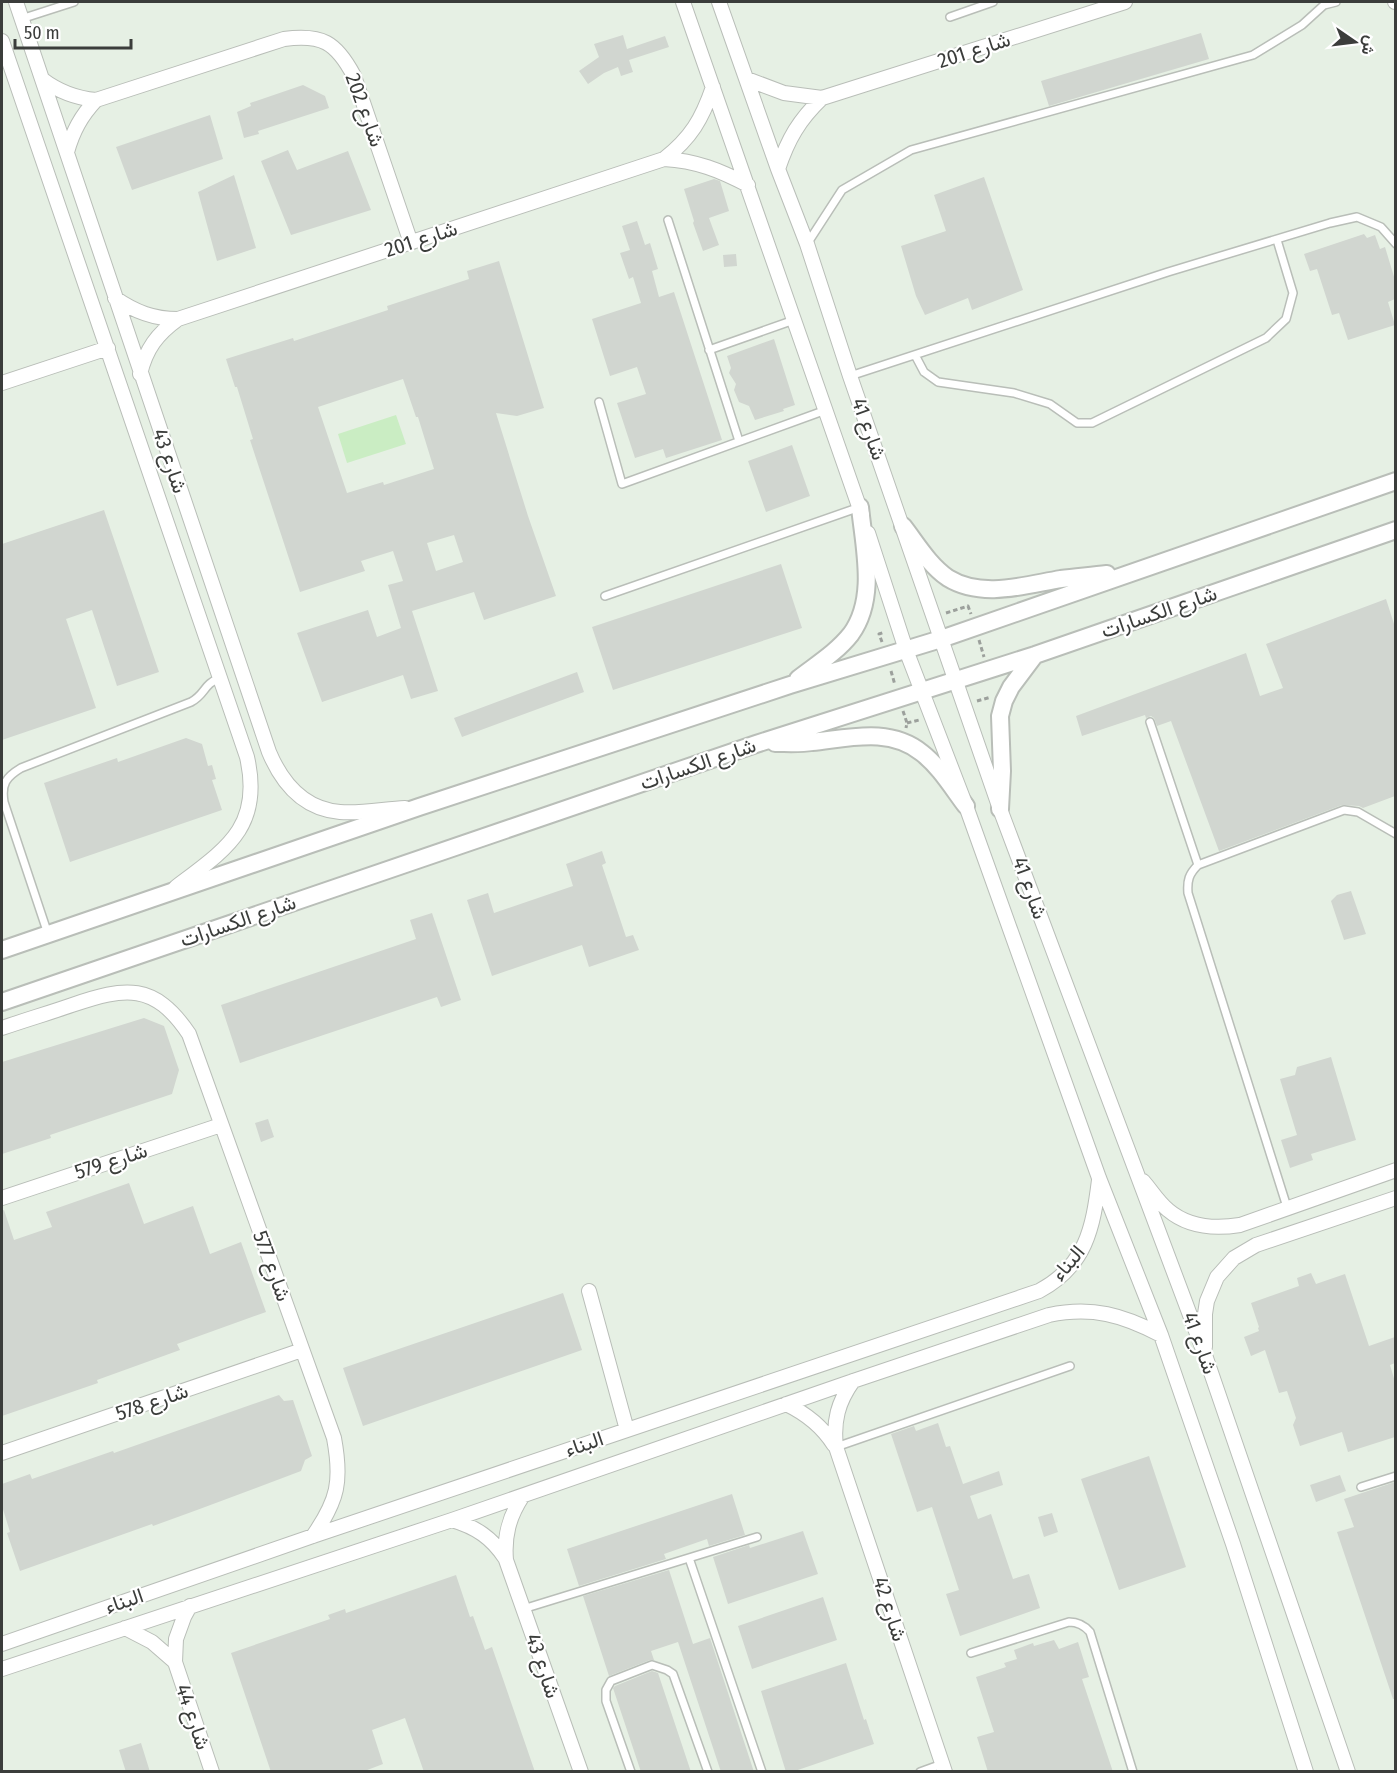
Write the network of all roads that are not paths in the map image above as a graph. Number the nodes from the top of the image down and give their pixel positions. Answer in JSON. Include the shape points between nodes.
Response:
{"nodes":[{"id":1,"x":16,"y":2,"type":"edge"},
{"id":2,"x":74,"y":2,"type":"edge"},
{"id":3,"x":683,"y":2,"type":"edge"},
{"id":4,"x":719,"y":2,"type":"edge"},
{"id":5,"x":993,"y":2,"type":"edge"},
{"id":6,"x":1125,"y":2,"type":"edge"},
{"id":7,"x":1336,"y":2,"type":"edge"},
{"id":8,"x":950,"y":17,"type":"dead end"},
{"id":9,"x":21,"y":19,"type":"junction"},
{"id":10,"x":2,"y":41,"type":"edge"},
{"id":11,"x":42,"y":79,"type":"junction"},
{"id":12,"x":747,"y":79,"type":"junction"},
{"id":13,"x":713,"y":87,"type":"junction"},
{"id":14,"x":822,"y":98,"type":"junction"},
{"id":15,"x":96,"y":100,"type":"junction"},
{"id":16,"x":67,"y":153,"type":"junction"},
{"id":17,"x":664,"y":159,"type":"junction"},
{"id":18,"x":778,"y":169,"type":"junction"},
{"id":19,"x":748,"y":185,"type":"junction"},
{"id":20,"x":668,"y":220,"type":"dead end"},
{"id":21,"x":1277,"y":240,"type":"junction"},
{"id":22,"x":411,"y":243,"type":"junction"},
{"id":23,"x":807,"y":244,"type":"junction"},
{"id":24,"x":1395,"y":244,"type":"edge"},
{"id":25,"x":115,"y":298,"type":"junction"},
{"id":26,"x":178,"y":319,"type":"junction"},
{"id":27,"x":795,"y":320,"type":"junction"},
{"id":28,"x":108,"y":348,"type":"junction"},
{"id":29,"x":709,"y":350,"type":"junction"},
{"id":30,"x":915,"y":355,"type":"junction"},
{"id":31,"x":140,"y":374,"type":"junction"},
{"id":32,"x":850,"y":376,"type":"junction"},
{"id":33,"x":2,"y":383,"type":"edge"},
{"id":34,"x":599,"y":402,"type":"dead end"},
{"id":35,"x":826,"y":410,"type":"junction"},
{"id":36,"x":739,"y":441,"type":"junction"},
{"id":37,"x":1395,"y":481,"type":"edge"},
{"id":38,"x":860,"y":507,"type":"junction"},
{"id":39,"x":903,"y":526,"type":"junction"},
{"id":40,"x":1395,"y":530,"type":"edge"},
{"id":41,"x":1138,"y":570,"type":"junction"},
{"id":42,"x":605,"y":596,"type":"dead end"},
{"id":43,"x":941,"y":639,"type":"junction"},
{"id":44,"x":906,"y":650,"type":"junction"},
{"id":45,"x":1035,"y":655,"type":"junction"},
{"id":46,"x":220,"y":678,"type":"junction"},
{"id":47,"x":956,"y":680,"type":"junction"},
{"id":48,"x":790,"y":685,"type":"junction"},
{"id":49,"x":922,"y":691,"type":"junction"},
{"id":50,"x":1150,"y":722,"type":"dead end"},
{"id":51,"x":756,"y":744,"type":"junction"},
{"id":52,"x":966,"y":806,"type":"junction"},
{"id":53,"x":419,"y":807,"type":"junction"},
{"id":54,"x":1000,"y":809,"type":"junction"},
{"id":55,"x":1395,"y":834,"type":"edge"},
{"id":56,"x":1198,"y":865,"type":"junction"},
{"id":57,"x":167,"y":894,"type":"junction"},
{"id":58,"x":48,"y":934,"type":"junction"},
{"id":59,"x":2,"y":950,"type":"edge"},
{"id":60,"x":2,"y":1002,"type":"edge"},
{"id":61,"x":2,"y":1028,"type":"edge"},
{"id":62,"x":221,"y":1125,"type":"junction"},
{"id":63,"x":1395,"y":1170,"type":"edge"},
{"id":64,"x":1136,"y":1173,"type":"junction"},
{"id":65,"x":1100,"y":1178,"type":"junction"},
{"id":66,"x":2,"y":1198,"type":"edge"},
{"id":67,"x":1395,"y":1198,"type":"edge"},
{"id":68,"x":1287,"y":1207,"type":"junction"},
{"id":69,"x":589,"y":1291,"type":"dead end"},
{"id":70,"x":1161,"y":1335,"type":"junction"},
{"id":71,"x":302,"y":1350,"type":"junction"},
{"id":72,"x":1204,"y":1355,"type":"junction"},
{"id":73,"x":1070,"y":1366,"type":"dead end"},
{"id":74,"x":853,"y":1381,"type":"junction"},
{"id":75,"x":786,"y":1404,"type":"junction"},
{"id":76,"x":627,"y":1430,"type":"junction"},
{"id":77,"x":836,"y":1447,"type":"junction"},
{"id":78,"x":2,"y":1453,"type":"edge"},
{"id":79,"x":1395,"y":1476,"type":"edge"},
{"id":80,"x":1361,"y":1487,"type":"dead end"},
{"id":81,"x":522,"y":1497,"type":"junction"},
{"id":82,"x":452,"y":1520,"type":"junction"},
{"id":83,"x":313,"y":1536,"type":"junction"},
{"id":84,"x":757,"y":1537,"type":"dead end"},
{"id":85,"x":689,"y":1558,"type":"junction"},
{"id":86,"x":506,"y":1560,"type":"junction"},
{"id":87,"x":190,"y":1606,"type":"junction"},
{"id":88,"x":523,"y":1609,"type":"junction"},
{"id":89,"x":125,"y":1628,"type":"junction"},
{"id":90,"x":2,"y":1644,"type":"edge"},
{"id":91,"x":971,"y":1653,"type":"dead end"},
{"id":92,"x":175,"y":1662,"type":"junction"},
{"id":93,"x":2,"y":1669,"type":"edge"},
{"id":94,"x":943,"y":1768,"type":"edge"},
{"id":95,"x":212,"y":1772,"type":"edge"},
{"id":96,"x":581,"y":1772,"type":"edge"},
{"id":97,"x":632,"y":1772,"type":"edge"},
{"id":98,"x":708,"y":1772,"type":"edge"},
{"id":99,"x":762,"y":1772,"type":"edge"},
{"id":100,"x":920,"y":1772,"type":"edge"},
{"id":101,"x":1133,"y":1772,"type":"edge"},
{"id":102,"x":1306,"y":1772,"type":"edge"},
{"id":103,"x":1348,"y":1772,"type":"edge"}],
"edges":[{"from":1,"to":9,"type":"street","name":"شارع 43"},
{"from":2,"to":9,"type":"lane"},
{"from":3,"to":13,"type":"street","name":"شارع 41"},
{"from":4,"to":12,"type":"street","name":"شارع 41"},
{"from":5,"to":8,"type":"lane"},
{"from":6,"to":14,"type":"street","name":"شارع 201"},
{"from":7,"to":23,"type":"lane","via":[[1324,5],[1302,25],[1253,55],[911,150],[842,189]]},
{"from":9,"to":11,"type":"street","name":"شارع 43"},
{"from":10,"to":28,"type":"street","name":"شارع 43"},
{"from":11,"to":15,"type":"street","name":"شارع 202","via":[[67,95]]},
{"from":11,"to":16,"type":"street","name":"شارع 43"},
{"from":12,"to":14,"type":"street","name":"شارع 201","via":[[784,93]]},
{"from":12,"to":18,"type":"street","name":"شارع 41"},
{"from":13,"to":17,"type":"street","name":"شارع 201","via":[[695,128]]},
{"from":13,"to":19,"type":"street","name":"شارع 41"},
{"from":14,"to":18,"type":"street","name":"شارع 201","via":[[795,129]]},
{"from":15,"to":16,"type":"street","via":[[77,124]]},
{"from":15,"to":22,"type":"street","name":"شارع 202","via":[[284,39],[306,36],[327,42],[344,56],[354,76]]},
{"from":16,"to":25,"type":"street","name":"شارع 43"},
{"from":17,"to":19,"type":"street","name":"شارع 201","via":[[706,165]]},
{"from":17,"to":22,"type":"street","name":"شارع 201"},
{"from":18,"to":23,"type":"street","name":"شارع 41"},
{"from":19,"to":27,"type":"street","name":"شارع 41"},
{"from":20,"to":29,"type":"lane"},
{"from":21,"to":24,"type":"lane","via":[[1357,217],[1381,227]]},
{"from":21,"to":30,"type":"lane"},
{"from":21,"to":30,"type":"lane","via":[[1293,293],[1286,318],[1266,338],[1092,423],[1077,423],[1050,404],[1014,393],[938,382],[924,372]]},
{"from":22,"to":26,"type":"street","name":"شارع 201"},
{"from":23,"to":32,"type":"street","name":"شارع 41"},
{"from":25,"to":26,"type":"street","name":"شارع 201","via":[[138,312]]},
{"from":25,"to":31,"type":"street","name":"شارع 43"},
{"from":26,"to":31,"type":"street","name":"شارع 201","via":[[157,336]]},
{"from":27,"to":29,"type":"lane"},
{"from":27,"to":35,"type":"street","name":"شارع 41"},
{"from":28,"to":33,"type":"street"},
{"from":28,"to":46,"type":"street","name":"شارع 43"},
{"from":29,"to":36,"type":"lane"},
{"from":30,"to":32,"type":"lane"},
{"from":31,"to":53,"type":"street","name":"شارع 43","via":[[276,770],[303,799],[321,808],[340,812]]},
{"from":32,"to":39,"type":"street","name":"شارع 41"},
{"from":34,"to":36,"type":"lane","via":[[622,484]]},
{"from":35,"to":36,"type":"lane"},
{"from":35,"to":38,"type":"street","name":"شارع 41"},
{"from":37,"to":41,"type":"street"},
{"from":38,"to":42,"type":"lane"},
{"from":38,"to":44,"type":"street","name":"شارع 41"},
{"from":38,"to":48,"type":"street","via":[[866,575],[860,617],[837,648]]},
{"from":39,"to":41,"type":"street","via":[[931,563],[949,578],[971,587],[994,590]]},
{"from":39,"to":43,"type":"street","name":"شارع 41"},
{"from":40,"to":45,"type":"street","name":"شارع الكسارات"},
{"from":41,"to":43,"type":"street"},
{"from":43,"to":44,"type":"street"},
{"from":43,"to":47,"type":"street","name":"شارع 41"},
{"from":44,"to":48,"type":"street"},
{"from":44,"to":49,"type":"street","name":"شارع 41"},
{"from":45,"to":47,"type":"street","name":"شارع الكسارات"},
{"from":45,"to":54,"type":"street","via":[[1011,687],[1000,716]]},
{"from":46,"to":57,"type":"street","name":"شارع 43","via":[[251,775],[248,811],[231,843]]},
{"from":46,"to":58,"type":"lane","via":[[209,683],[191,702],[21,768],[6,781],[2,791],[4,802]]},
{"from":47,"to":49,"type":"street","name":"شارع الكسارات"},
{"from":47,"to":54,"type":"street","name":"شارع 41"},
{"from":48,"to":53,"type":"street"},
{"from":49,"to":51,"type":"street","name":"شارع الكسارات"},
{"from":49,"to":52,"type":"street","name":"شارع 41"},
{"from":50,"to":56,"type":"lane"},
{"from":51,"to":52,"type":"street","via":[[877,735],[894,738],[923,753]]},
{"from":51,"to":60,"type":"street","name":"شارع الكسارات"},
{"from":52,"to":65,"type":"street","name":"شارع 41"},
{"from":53,"to":57,"type":"street"},
{"from":54,"to":64,"type":"street","name":"شارع 41"},
{"from":55,"to":56,"type":"lane","via":[[1358,812],[1344,810]]},
{"from":56,"to":68,"type":"lane","via":[[1190,873],[1188,893]]},
{"from":57,"to":58,"type":"street"},
{"from":58,"to":59,"type":"street"},
{"from":61,"to":62,"type":"street","name":"شارع 577","via":[[105,994],[125,991],[145,995],[163,1004],[189,1034]]},
{"from":62,"to":66,"type":"street","name":"شارع 579"},
{"from":62,"to":71,"type":"street","name":"شارع 577"},
{"from":63,"to":68,"type":"street"},
{"from":64,"to":68,"type":"street","via":[[1167,1210],[1202,1226],[1240,1225]]},
{"from":64,"to":72,"type":"street","name":"شارع 41"},
{"from":65,"to":70,"type":"street","name":"شارع 41"},
{"from":65,"to":76,"type":"street","name":"البناء","via":[[1088,1238],[1073,1263],[1039,1291]]},
{"from":67,"to":72,"type":"street","via":[[1256,1245],[1234,1258],[1217,1277],[1207,1301]]},
{"from":69,"to":76,"type":"street"},
{"from":70,"to":74,"type":"street","name":"البناء","via":[[1105,1313],[1063,1312]]},
{"from":70,"to":102,"type":"street","name":"شارع 41"},
{"from":71,"to":78,"type":"street","name":"شارع 578"},
{"from":71,"to":83,"type":"street","name":"شارع 577","via":[[334,1438],[339,1464],[337,1490],[328,1514]]},
{"from":72,"to":103,"type":"street","name":"شارع 41"},
{"from":73,"to":77,"type":"lane"},
{"from":74,"to":75,"type":"street","name":"البناء"},
{"from":74,"to":77,"type":"street","name":"شارع 42","via":[[837,1412]]},
{"from":75,"to":77,"type":"street","name":"شارع 42","via":[[809,1417]]},
{"from":75,"to":81,"type":"street","name":"البناء"},
{"from":76,"to":83,"type":"street","name":"البناء"},
{"from":77,"to":94,"type":"street","name":"شارع 42"},
{"from":79,"to":80,"type":"lane"},
{"from":81,"to":82,"type":"street","name":"البناء"},
{"from":81,"to":86,"type":"street","name":"شارع 43","via":[[509,1520]]},
{"from":82,"to":86,"type":"street","name":"شارع 43","via":[[478,1530]]},
{"from":82,"to":87,"type":"street","name":"البناء"},
{"from":83,"to":90,"type":"street","name":"البناء"},
{"from":84,"to":85,"type":"lane"},
{"from":85,"to":88,"type":"lane"},
{"from":85,"to":99,"type":"lane"},
{"from":86,"to":88,"type":"street","name":"شارع 43"},
{"from":87,"to":89,"type":"street","name":"البناء"},
{"from":87,"to":92,"type":"street","name":"شارع 44","via":[[179,1628]]},
{"from":88,"to":96,"type":"street","name":"شارع 43"},
{"from":89,"to":92,"type":"street","name":"شارع 44","via":[[152,1642]]},
{"from":89,"to":93,"type":"street","name":"البناء"},
{"from":91,"to":101,"type":"lane","via":[[1069,1622],[1087,1628]]},
{"from":92,"to":95,"type":"street","name":"شارع 44"},
{"from":94,"to":100,"type":"lane"},
{"from":97,"to":98,"type":"lane","via":[[606,1701],[606,1690],[611,1681],[652,1665],[673,1674]]}]}
